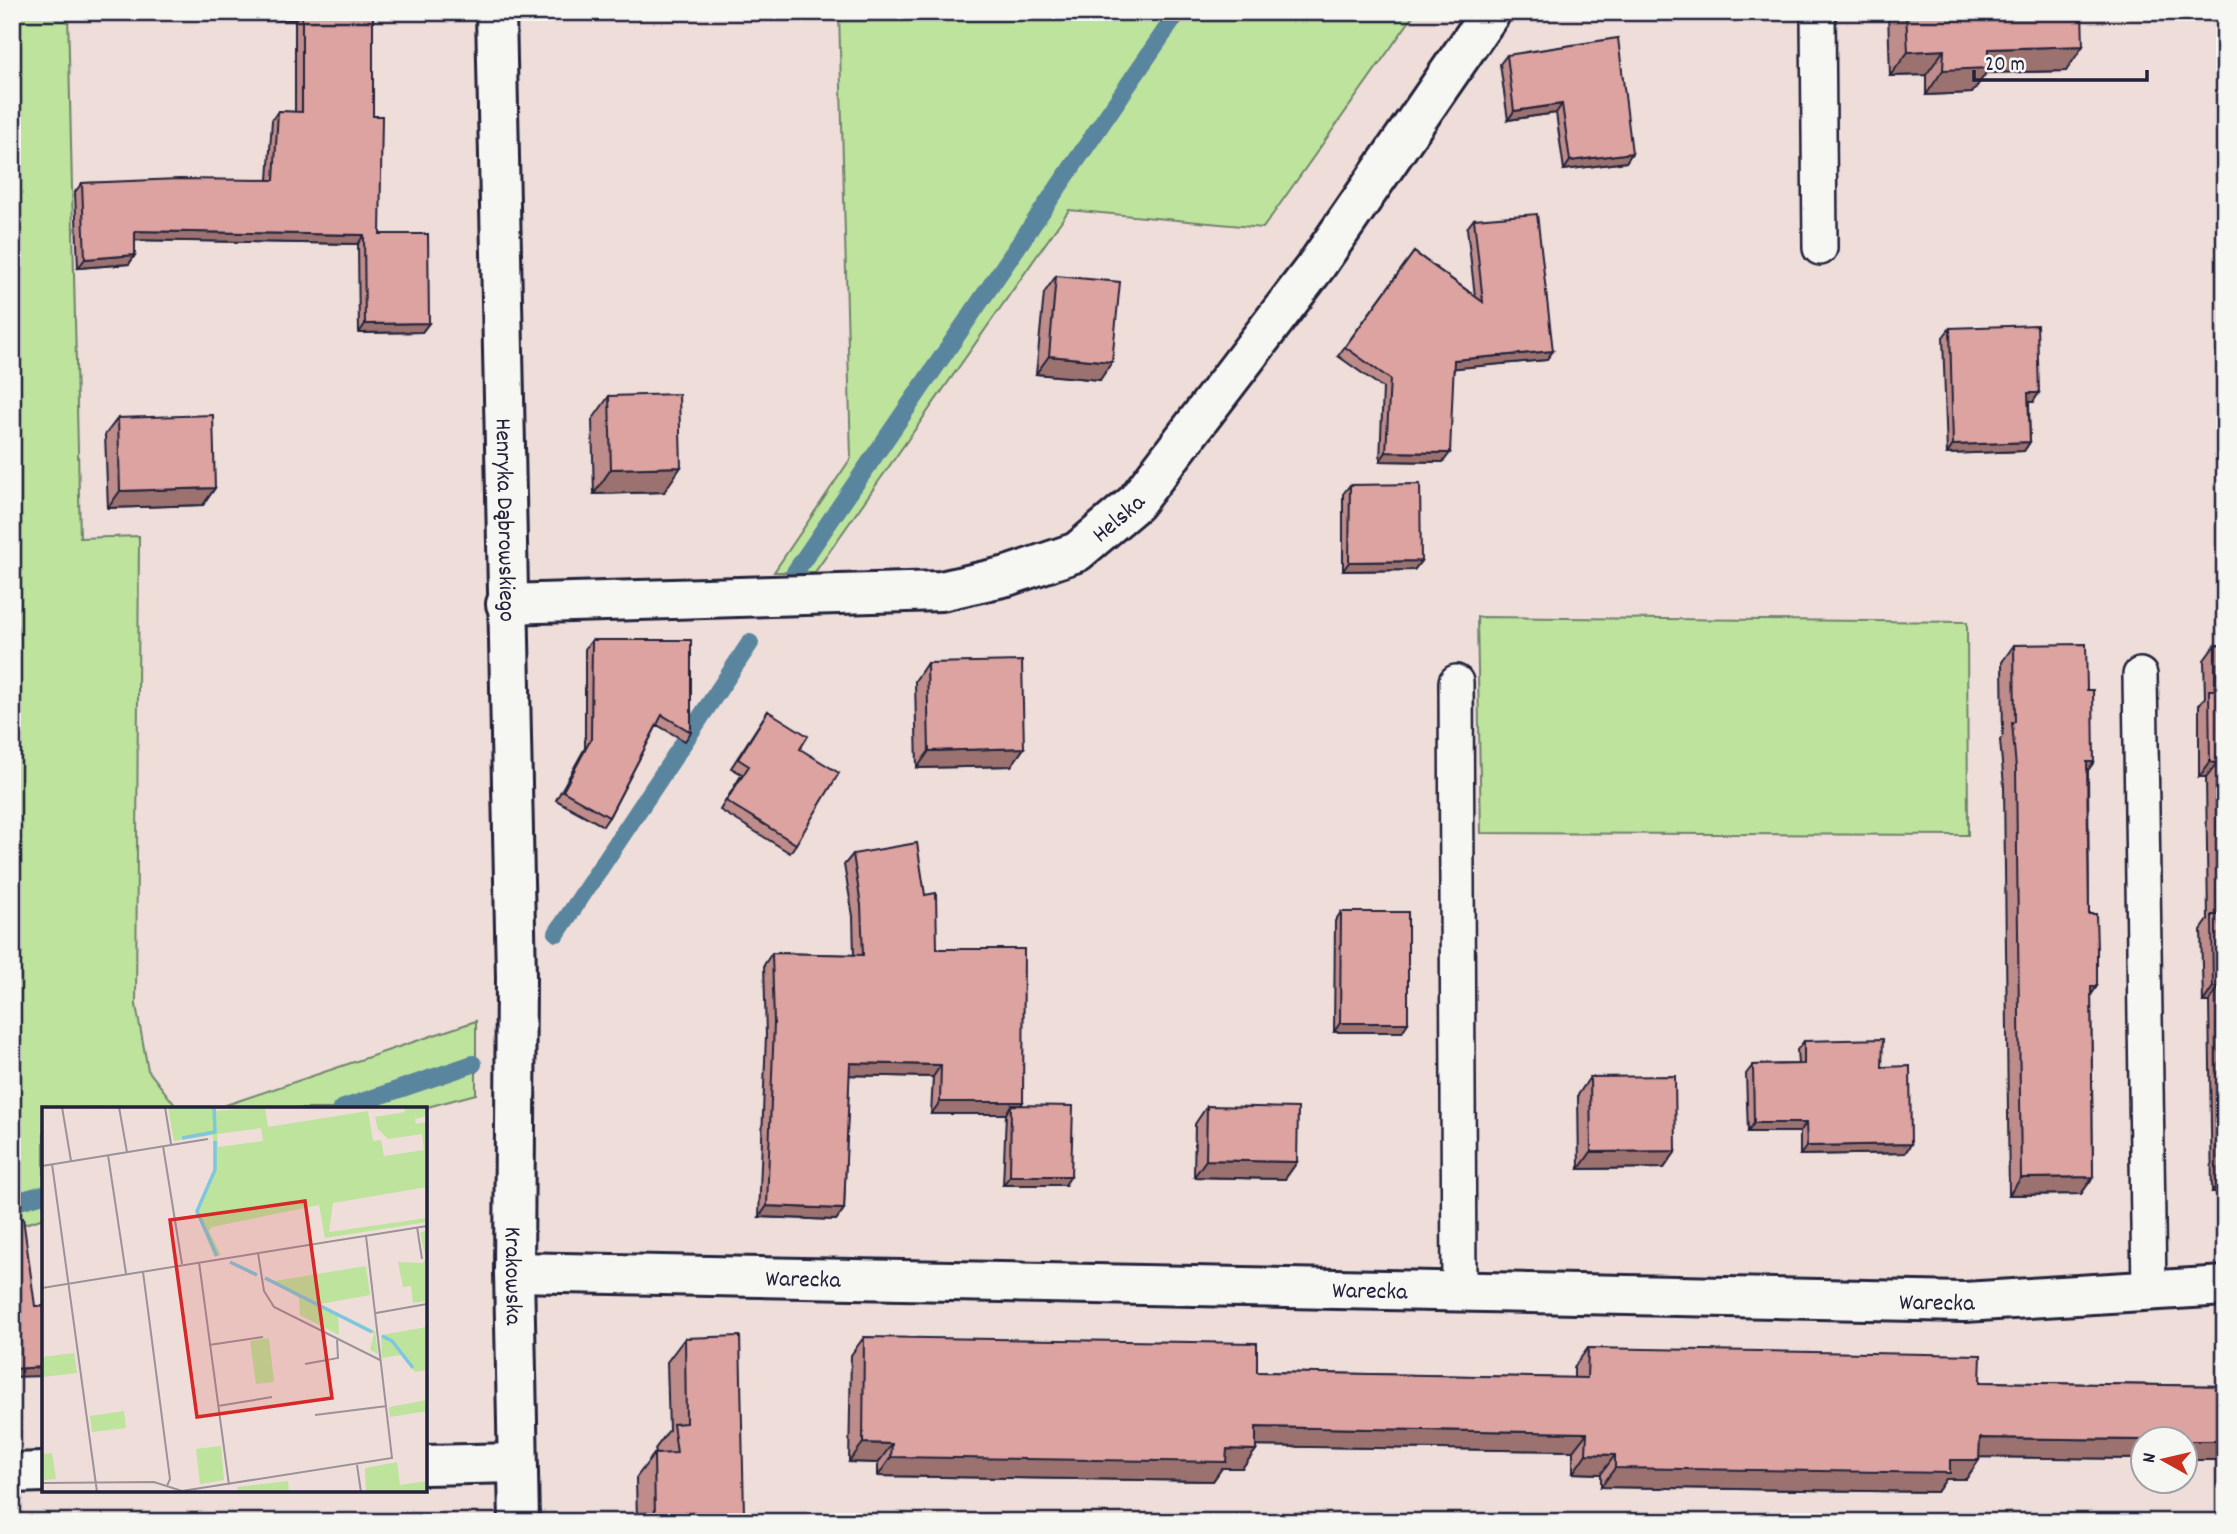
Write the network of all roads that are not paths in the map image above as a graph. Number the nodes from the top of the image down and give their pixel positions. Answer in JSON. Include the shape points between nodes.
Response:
{"nodes":[{"id":1,"x":496,"y":12,"type":"edge"},
{"id":2,"x":1491,"y":12,"type":"edge"},
{"id":3,"x":1818,"y":12,"type":"edge"},
{"id":4,"x":1820,"y":248,"type":"dead end"},
{"id":5,"x":506,"y":604,"type":"junction"},
{"id":6,"x":2140,"y":675,"type":"dead end"},
{"id":7,"x":1456,"y":682,"type":"dead end"},
{"id":8,"x":516,"y":1028,"type":"joint"},
{"id":9,"x":514,"y":1272,"type":"junction"},
{"id":10,"x":2225,"y":1286,"type":"edge"},
{"id":11,"x":1459,"y":1289,"type":"junction"},
{"id":12,"x":2149,"y":1291,"type":"junction"},
{"id":13,"x":517,"y":1463,"type":"junction"},
{"id":14,"x":427,"y":1465,"type":"edge"},
{"id":15,"x":42,"y":1472,"type":"edge"},
{"id":16,"x":12,"y":1473,"type":"edge"},
{"id":17,"x":519,"y":1522,"type":"edge"}],
"edges":[{"from":1,"to":5,"type":"street","name":"Henryka Dąbrowskiego"},
{"from":2,"to":5,"type":"street","name":"Helska","via":[[1316,266],[1191,432],[1135,503],[1077,552],[1007,576],[941,590]]},
{"from":3,"to":4,"type":"lane"},
{"from":5,"to":8,"type":"street","name":"Henryka Dąbrowskiego"},
{"from":6,"to":12,"type":"lane"},
{"from":7,"to":11,"type":"lane"},
{"from":8,"to":9,"type":"street","name":"Krakowska"},
{"from":9,"to":11,"type":"street","name":"Warecka"},
{"from":9,"to":13,"type":"street","name":"Krakowska"},
{"from":10,"to":12,"type":"street","name":"Warecka"},
{"from":11,"to":12,"type":"street","name":"Warecka","via":[[1964,1302]]},
{"from":13,"to":14,"type":"street"},
{"from":13,"to":17,"type":"street","name":"Krakowska"},
{"from":15,"to":16,"type":"street"}]}
